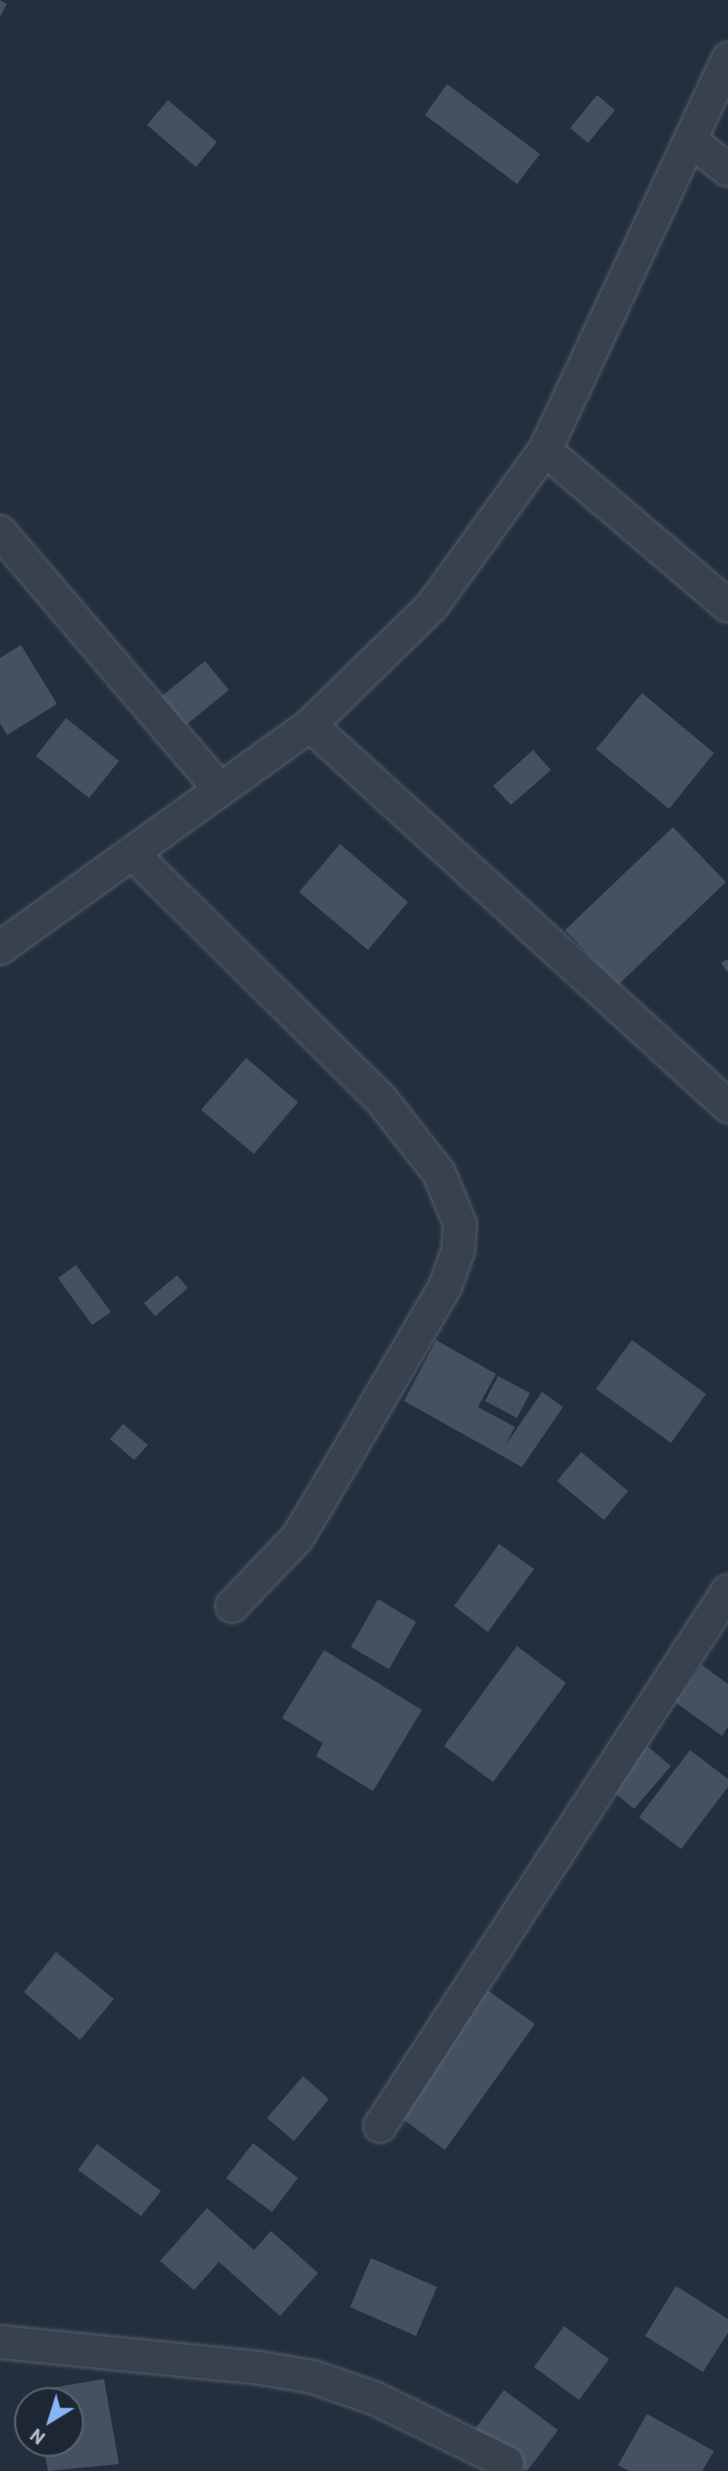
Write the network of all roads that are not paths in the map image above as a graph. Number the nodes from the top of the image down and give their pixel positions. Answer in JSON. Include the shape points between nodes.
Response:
{"nodes":[{"id":1,"x":728,"y":59,"type":"edge"},
{"id":2,"x":690,"y":140,"type":"junction"},
{"id":3,"x":728,"y":170,"type":"edge"},
{"id":4,"x":545,"y":450,"type":"junction"},
{"id":5,"x":0,"y":532,"type":"edge"},
{"id":6,"x":728,"y":606,"type":"edge"},
{"id":7,"x":310,"y":725,"type":"junction"},
{"id":8,"x":220,"y":790,"type":"junction"},
{"id":9,"x":132,"y":853,"type":"junction"},
{"id":10,"x":0,"y":948,"type":"edge"},
{"id":11,"x":728,"y":1106,"type":"edge"},
{"id":12,"x":728,"y":1591,"type":"edge"},
{"id":13,"x":232,"y":1606,"type":"dead end"},
{"id":14,"x":380,"y":2126,"type":"dead end"},
{"id":15,"x":0,"y":2342,"type":"edge"},
{"id":16,"x":508,"y":2463,"type":"dead end"}],
"edges":[{"from":1,"to":2,"type":"street"},
{"from":2,"to":3,"type":"street"},
{"from":2,"to":4,"type":"street"},
{"from":4,"to":6,"type":"street"},
{"from":4,"to":7,"type":"street","via":[[432,606]]},
{"from":5,"to":8,"type":"street"},
{"from":7,"to":8,"type":"street"},
{"from":7,"to":11,"type":"street"},
{"from":8,"to":9,"type":"street"},
{"from":9,"to":10,"type":"street"},
{"from":9,"to":13,"type":"street","via":[[380,1098],[439,1173],[460,1224],[458,1251],[446,1287],[333,1478],[296,1538]]},
{"from":12,"to":14,"type":"street"},
{"from":15,"to":16,"type":"street","via":[[313,2377],[374,2398]]}]}
